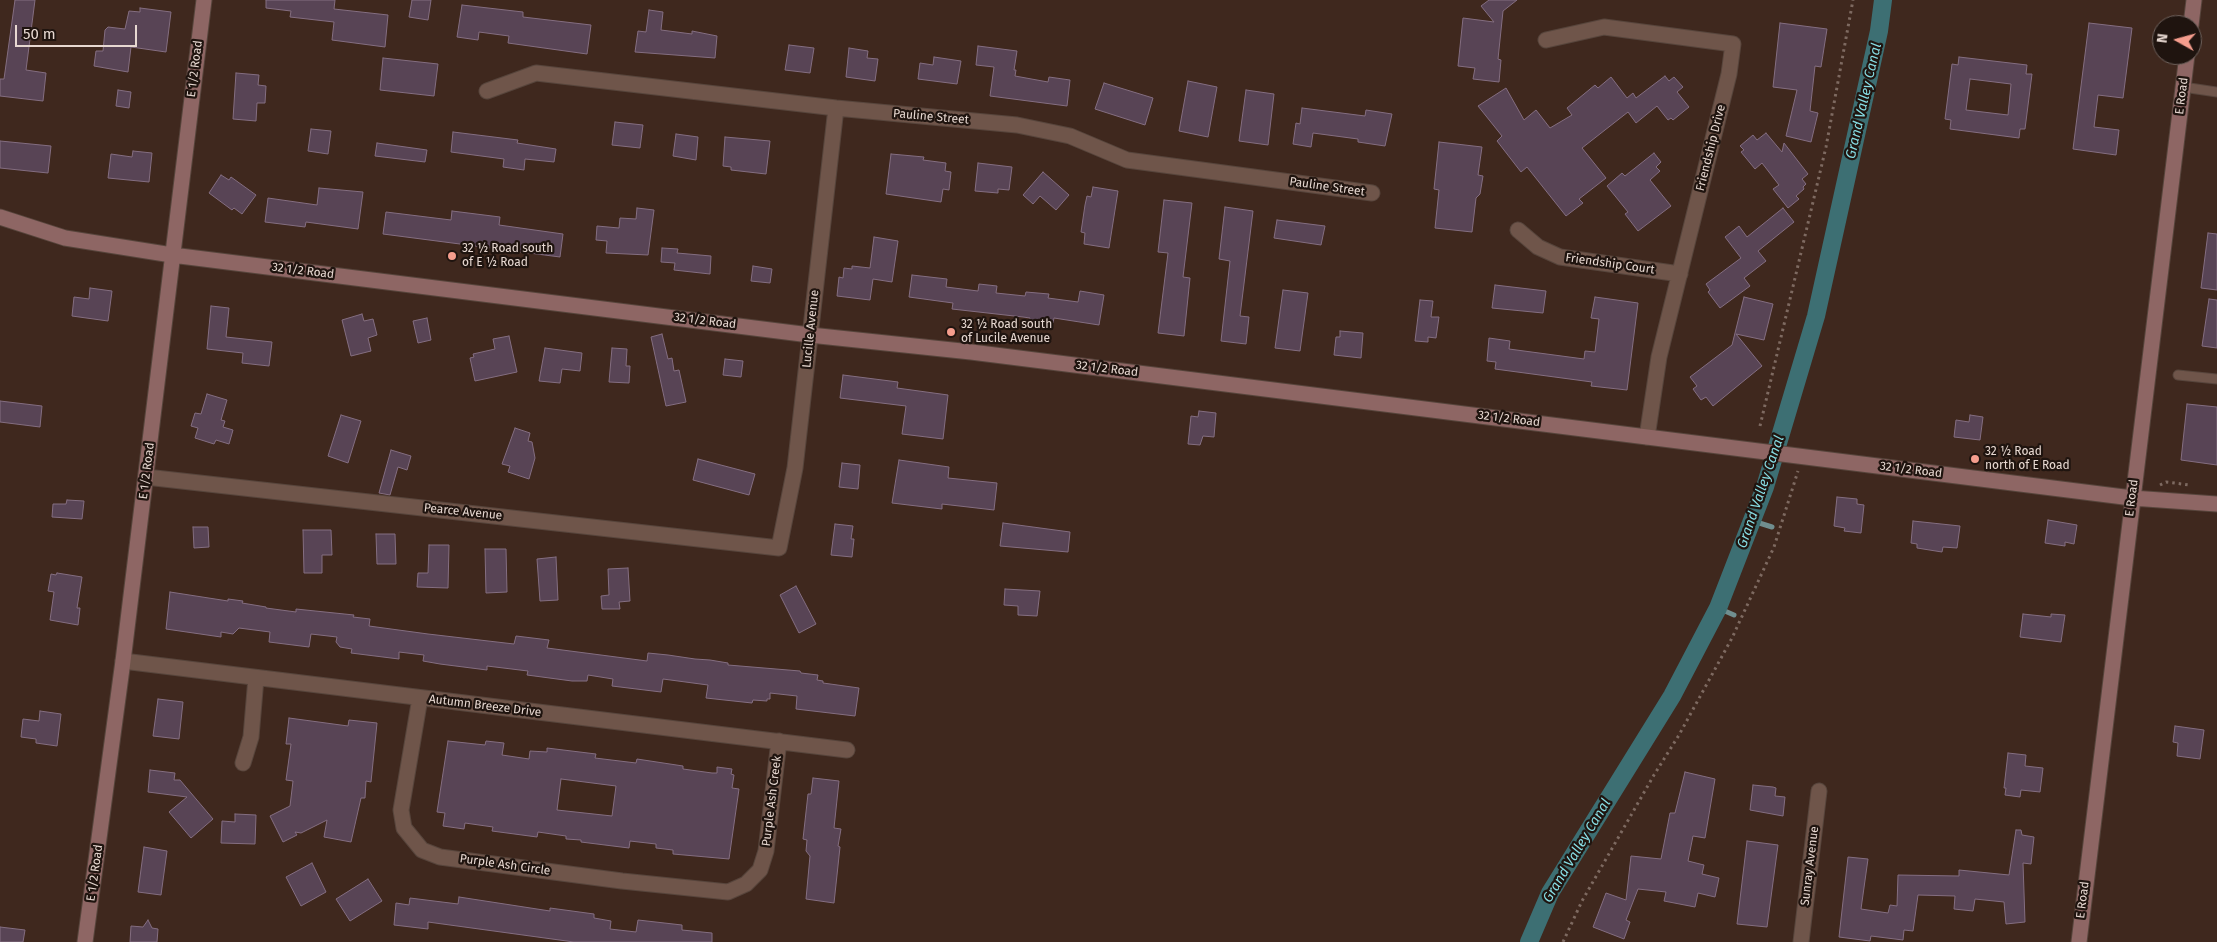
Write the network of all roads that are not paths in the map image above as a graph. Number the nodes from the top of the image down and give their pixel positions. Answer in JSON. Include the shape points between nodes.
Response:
{"nodes":[{"id":1,"x":204,"y":0,"type":"edge"},
{"id":2,"x":2194,"y":0,"type":"edge"},
{"id":3,"x":2192,"y":15,"type":"edge"},
{"id":4,"x":1546,"y":40,"type":"dead end"},
{"id":5,"x":2186,"y":65,"type":"edge"},
{"id":6,"x":2183,"y":87,"type":"junction"},
{"id":7,"x":487,"y":91,"type":"dead end"},
{"id":8,"x":2217,"y":92,"type":"edge"},
{"id":9,"x":836,"y":108,"type":"junction"},
{"id":10,"x":1372,"y":193,"type":"dead end"},
{"id":11,"x":0,"y":217,"type":"edge"},
{"id":12,"x":1518,"y":230,"type":"dead end"},
{"id":13,"x":172,"y":255,"type":"junction"},
{"id":14,"x":1680,"y":274,"type":"junction"},
{"id":15,"x":810,"y":334,"type":"junction"},
{"id":16,"x":2178,"y":375,"type":"dead end"},
{"id":17,"x":2217,"y":380,"type":"edge"},
{"id":18,"x":1647,"y":437,"type":"junction"},
{"id":19,"x":146,"y":477,"type":"junction"},
{"id":20,"x":2132,"y":498,"type":"junction"},
{"id":21,"x":2217,"y":504,"type":"edge"},
{"id":22,"x":779,"y":548,"type":"joint"},
{"id":23,"x":123,"y":661,"type":"junction"},
{"id":24,"x":256,"y":678,"type":"junction"},
{"id":25,"x":420,"y":698,"type":"junction"},
{"id":26,"x":778,"y":742,"type":"junction"},
{"id":27,"x":847,"y":750,"type":"dead end"},
{"id":28,"x":243,"y":763,"type":"dead end"},
{"id":29,"x":1819,"y":790,"type":"dead end"},
{"id":30,"x":746,"y":884,"type":"joint"},
{"id":31,"x":85,"y":942,"type":"edge"},
{"id":32,"x":1801,"y":942,"type":"edge"},
{"id":33,"x":2078,"y":942,"type":"edge"}],
"edges":[{"from":1,"to":13,"type":"street","name":"E 1/2 Road"},
{"from":2,"to":3,"type":"street"},
{"from":4,"to":14,"type":"street","name":"Friendship Drive","via":[[1604,27],[1734,44]]},
{"from":5,"to":6,"type":"street","name":"E Road"},
{"from":6,"to":8,"type":"lane"},
{"from":6,"to":20,"type":"street","name":"E Road"},
{"from":7,"to":9,"type":"street","name":"Pauline Street","via":[[536,73]]},
{"from":9,"to":10,"type":"street","name":"Pauline Street","via":[[1017,125],[1070,136],[1127,160]]},
{"from":9,"to":15,"type":"street","name":"Lucille Avenue"},
{"from":11,"to":13,"type":"street","name":"32 1/2 Road","via":[[65,238]]},
{"from":12,"to":14,"type":"street","name":"Friendship Court","via":[[1538,247],[1560,257]]},
{"from":13,"to":15,"type":"street","name":"32 1/2 Road"},
{"from":13,"to":19,"type":"street","name":"E 1/2 Road"},
{"from":14,"to":18,"type":"street","name":"Friendship Drive","via":[[1659,357]]},
{"from":15,"to":18,"type":"street","name":"32 1/2 Road"},
{"from":15,"to":22,"type":"street","name":"Lucille Avenue","via":[[795,468]]},
{"from":16,"to":17,"type":"lane"},
{"from":18,"to":20,"type":"street","name":"32 1/2 Road"},
{"from":19,"to":22,"type":"street","name":"Pearce Avenue"},
{"from":19,"to":23,"type":"street","name":"E 1/2 Road"},
{"from":20,"to":21,"type":"street","name":"32 1/2 Road"},
{"from":20,"to":33,"type":"street","name":"E Road"},
{"from":23,"to":24,"type":"street","name":"Autumn Breeze Drive"},
{"from":23,"to":31,"type":"street","name":"E 1/2 Road"},
{"from":24,"to":25,"type":"street","name":"Autumn Breeze Drive"},
{"from":24,"to":28,"type":"street","via":[[251,737]]},
{"from":25,"to":26,"type":"street","name":"Autumn Breeze Drive"},
{"from":25,"to":30,"type":"street","name":"Purple Ash Circle","via":[[401,810],[404,828],[422,850],[440,856],[622,882],[728,892]]},
{"from":26,"to":27,"type":"street","name":"Autumn Breeze Drive"},
{"from":26,"to":30,"type":"street","name":"Purple Ash Creek","via":[[766,851],[760,870]]},
{"from":29,"to":32,"type":"street","name":"Sunray Avenue"}]}
